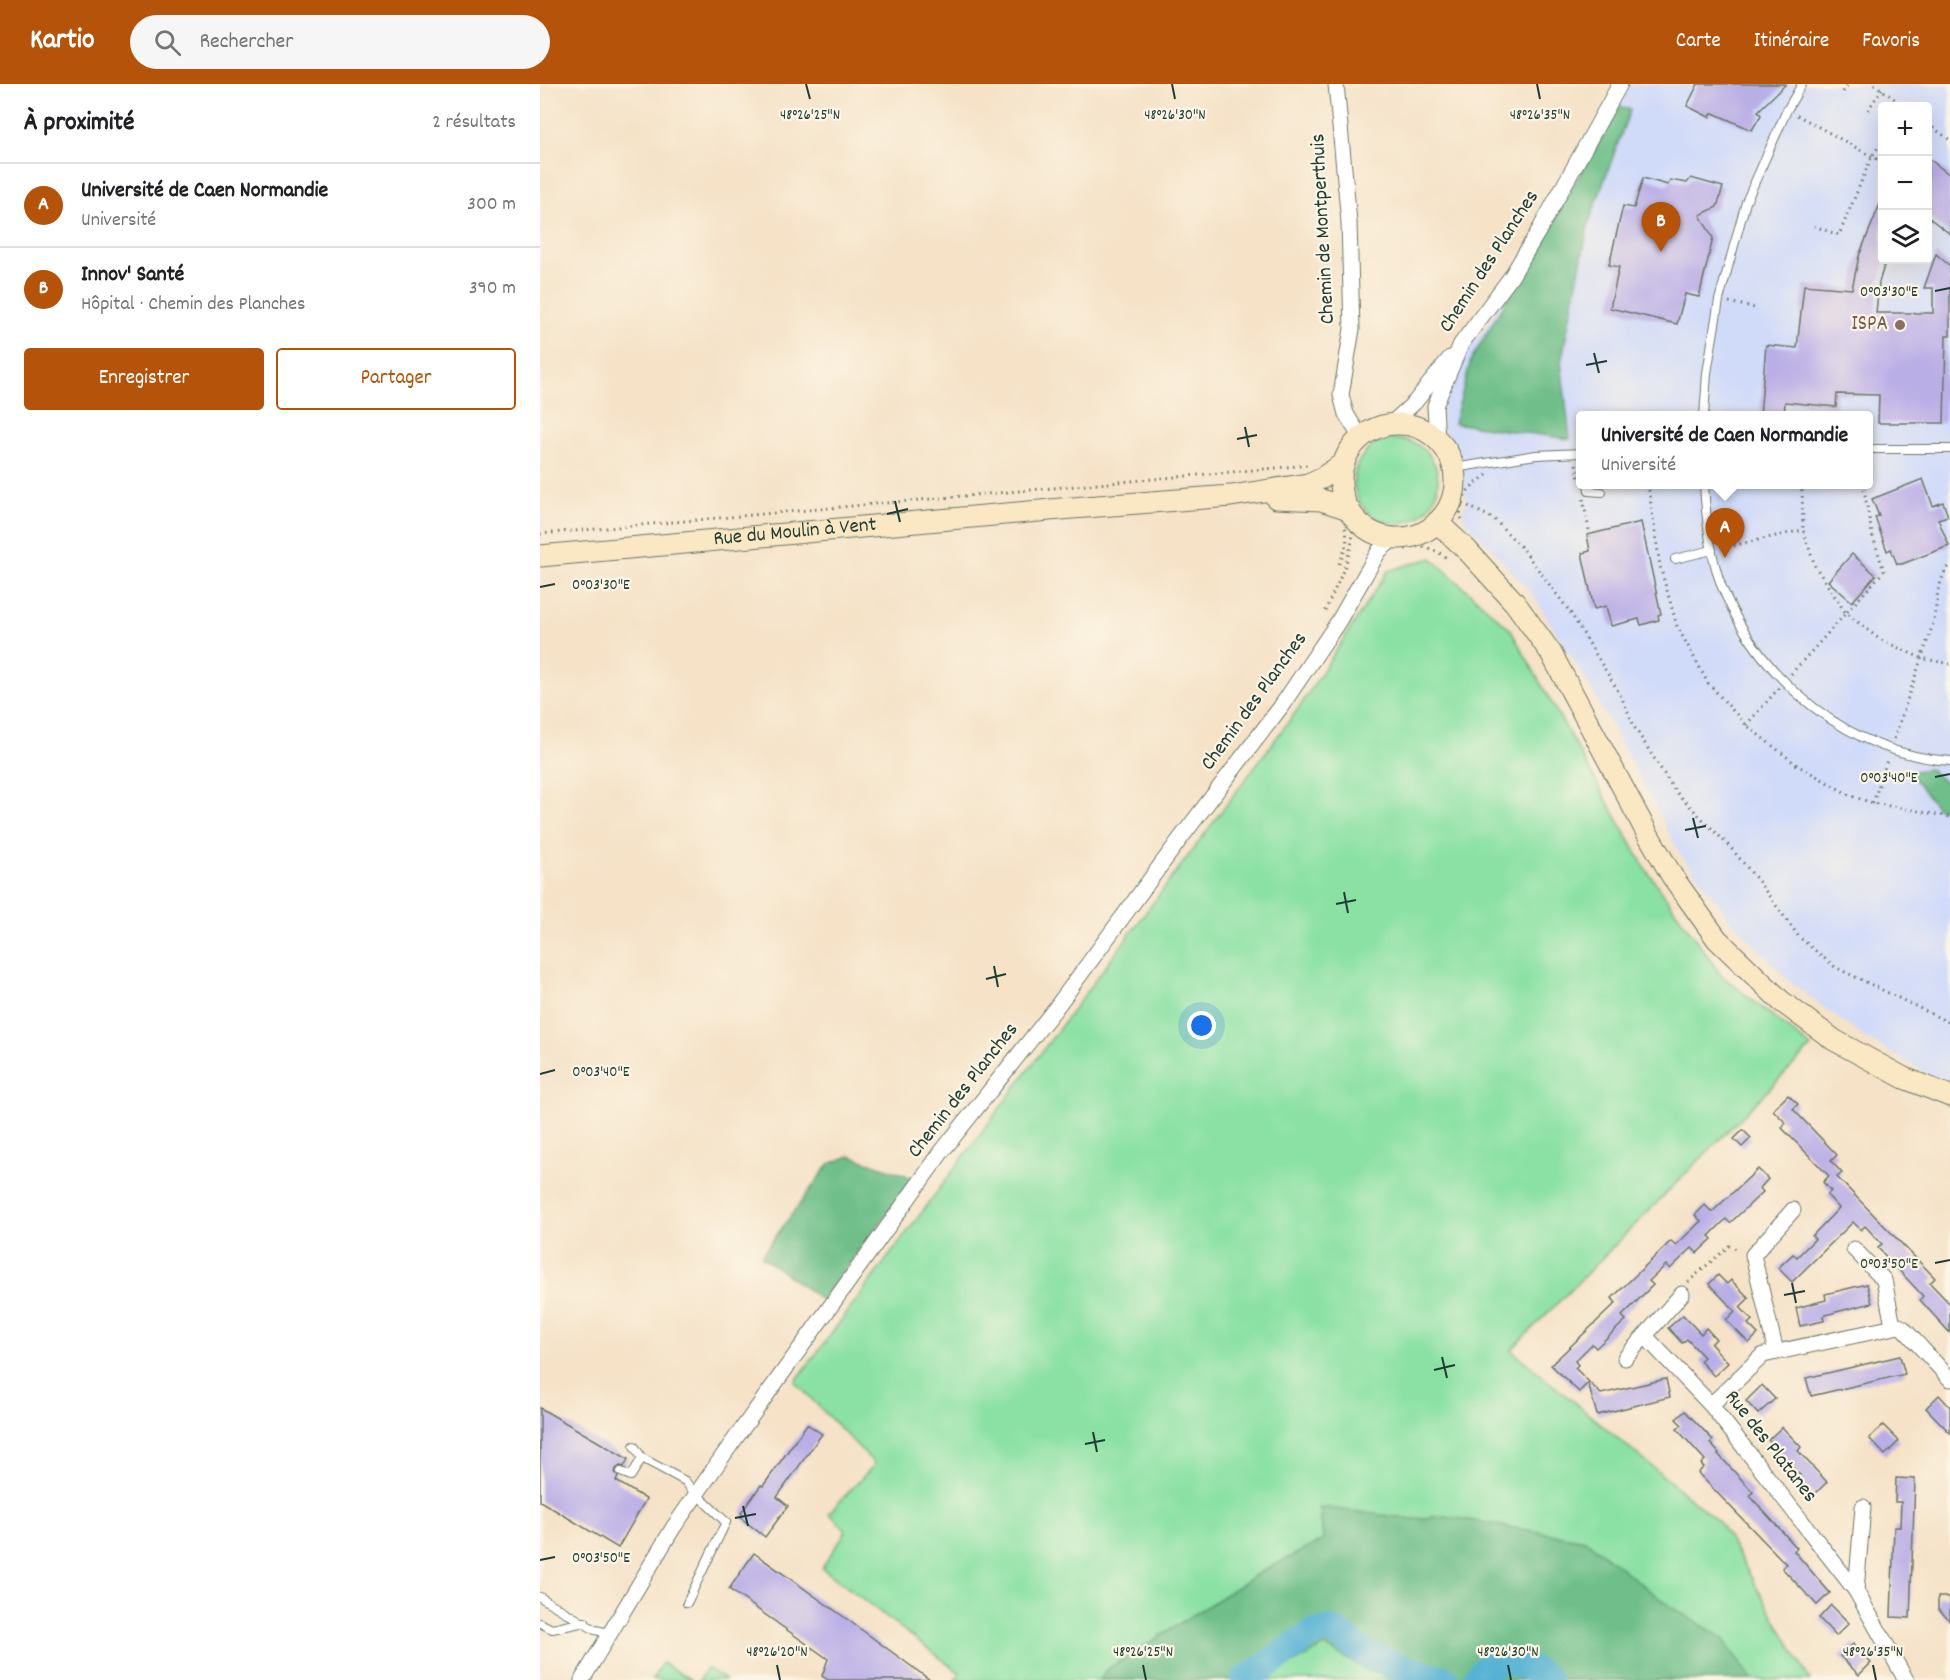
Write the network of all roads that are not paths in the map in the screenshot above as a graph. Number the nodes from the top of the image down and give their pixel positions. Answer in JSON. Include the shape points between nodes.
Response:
{"nodes":[{"id":1,"x":1336,"y":84,"type":"edge"},
{"id":2,"x":1620,"y":84,"type":"edge"},
{"id":3,"x":1802,"y":84,"type":"edge"},
{"id":4,"x":1461,"y":344,"type":"junction"},
{"id":5,"x":1704,"y":411,"type":"edge"},
{"id":6,"x":1391,"y":424,"type":"junction"},
{"id":7,"x":1361,"y":438,"type":"junction"},
{"id":8,"x":1437,"y":439,"type":"junction"},
{"id":9,"x":1873,"y":449,"type":"edge"},
{"id":10,"x":1950,"y":449,"type":"edge"},
{"id":11,"x":1576,"y":453,"type":"edge"},
{"id":12,"x":1344,"y":463,"type":"junction"},
{"id":13,"x":1454,"y":468,"type":"junction"},
{"id":14,"x":1589,"y":489,"type":"edge"},
{"id":15,"x":1705,"y":489,"type":"edge"},
{"id":16,"x":1602,"y":492,"type":"dead end"},
{"id":17,"x":1231,"y":496,"type":"junction"},
{"id":18,"x":1345,"y":513,"type":"junction"},
{"id":19,"x":1437,"y":522,"type":"junction"},
{"id":20,"x":1398,"y":544,"type":"junction"},
{"id":21,"x":1712,"y":550,"type":"junction"},
{"id":22,"x":540,"y":556,"type":"edge"},
{"id":23,"x":1675,"y":559,"type":"dead end"},
{"id":24,"x":1950,"y":761,"type":"edge"},
{"id":25,"x":1950,"y":1096,"type":"edge"},
{"id":26,"x":1793,"y":1209,"type":"dead end"},
{"id":27,"x":1854,"y":1249,"type":"dead end"},
{"id":28,"x":1682,"y":1294,"type":"road end"},
{"id":29,"x":1893,"y":1326,"type":"junction"},
{"id":30,"x":1645,"y":1335,"type":"junction"},
{"id":31,"x":1776,"y":1352,"type":"junction"},
{"id":32,"x":1624,"y":1358,"type":"dead end"},
{"id":33,"x":1950,"y":1379,"type":"edge"},
{"id":34,"x":1711,"y":1405,"type":"junction"},
{"id":35,"x":634,"y":1446,"type":"dead end"},
{"id":36,"x":642,"y":1458,"type":"junction"},
{"id":37,"x":621,"y":1472,"type":"dead end"},
{"id":38,"x":697,"y":1494,"type":"junction"},
{"id":39,"x":1863,"y":1507,"type":"dead end"},
{"id":40,"x":1856,"y":1591,"type":"junction"},
{"id":41,"x":540,"y":1597,"type":"edge"},
{"id":42,"x":687,"y":1603,"type":"dead end"},
{"id":43,"x":585,"y":1622,"type":"junction"},
{"id":44,"x":540,"y":1623,"type":"edge"},
{"id":45,"x":610,"y":1633,"type":"junction"},
{"id":46,"x":582,"y":1680,"type":"edge"},
{"id":47,"x":1906,"y":1680,"type":"edge"}],
"edges":[{"from":1,"to":7,"type":"street","name":"Chemin de Montperthuis","via":[[1349,222],[1352,329],[1341,395],[1346,414]]},
{"from":2,"to":4,"type":"street","name":"Chemin des Planches","via":[[1541,227]]},
{"from":3,"to":5,"type":"lane","via":[[1746,202],[1719,300]]},
{"from":4,"to":6,"type":"street","via":[[1415,402]]},
{"from":4,"to":8,"type":"street","name":"Chemin des Planches","via":[[1435,406]]},
{"from":6,"to":7,"type":"main road"},
{"from":6,"to":8,"type":"main road","via":[[1408,424]]},
{"from":7,"to":12,"type":"main road"},
{"from":8,"to":13,"type":"main road"},
{"from":9,"to":10,"type":"lane"},
{"from":11,"to":13,"type":"lane","via":[[1536,455]]},
{"from":12,"to":17,"type":"main road","via":[[1308,484]]},
{"from":12,"to":18,"type":"main road"},
{"from":13,"to":19,"type":"main road","via":[[1457,500]]},
{"from":14,"to":16,"type":"lane"},
{"from":15,"to":21,"type":"lane"},
{"from":17,"to":18,"type":"main road","via":[[1321,500]]},
{"from":17,"to":22,"type":"main road","name":"Rue du Moulin à Vent"},
{"from":18,"to":20,"type":"main road"},
{"from":19,"to":20,"type":"main road"},
{"from":19,"to":25,"type":"main road","via":[[1515,603],[1551,653],[1672,876],[1717,939],[1781,1001],[1834,1040],[1904,1078]]},
{"from":20,"to":38,"type":"street","name":"Chemin des Planches","via":[[1379,551],[1338,622],[1280,708],[1055,1009],[943,1150]]},
{"from":21,"to":23,"type":"lane"},
{"from":21,"to":24,"type":"lane","via":[[1723,591],[1755,648],[1784,682],[1828,719],[1891,750]]},
{"from":26,"to":31,"type":"street","via":[[1753,1255]]},
{"from":27,"to":29,"type":"street","via":[[1884,1280]]},
{"from":28,"to":30,"type":"street"},
{"from":29,"to":31,"type":"street"},
{"from":29,"to":33,"type":"street","via":[[1903,1328]]},
{"from":30,"to":32,"type":"street"},
{"from":30,"to":34,"type":"street","name":"Rue des Platanes"},
{"from":31,"to":34,"type":"street","via":[[1762,1355]]},
{"from":34,"to":40,"type":"street","name":"Rue des Platanes"},
{"from":35,"to":36,"type":"lane"},
{"from":36,"to":37,"type":"lane","via":[[631,1476]]},
{"from":36,"to":38,"type":"lane","via":[[685,1481]]},
{"from":38,"to":42,"type":"lane","via":[[726,1522]]},
{"from":38,"to":45,"type":"street","name":"Chemin des Planches"},
{"from":39,"to":40,"type":"street"},
{"from":40,"to":47,"type":"street","name":"Rue des Platanes"},
{"from":41,"to":43,"type":"lane"},
{"from":43,"to":44,"type":"lane","via":[[552,1629]]},
{"from":43,"to":45,"type":"lane","via":[[595,1630]]},
{"from":45,"to":46,"type":"street","name":"Chemin des Planches"}]}
